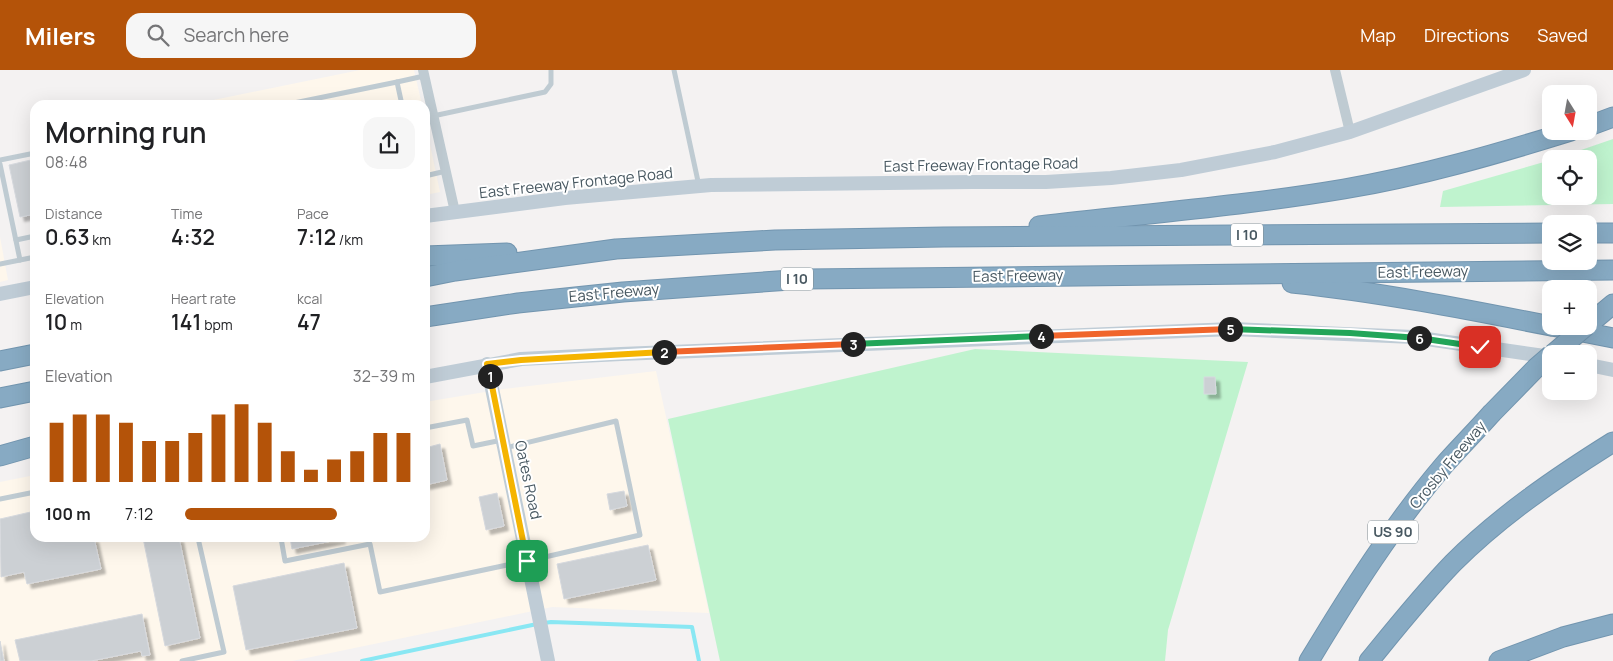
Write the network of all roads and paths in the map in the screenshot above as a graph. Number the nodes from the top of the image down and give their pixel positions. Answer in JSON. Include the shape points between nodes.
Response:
{"nodes":[{"id":1,"x":551,"y":70,"type":"edge"},
{"id":2,"x":674,"y":70,"type":"edge"},
{"id":3,"x":1335,"y":70,"type":"edge"},
{"id":4,"x":1524,"y":70,"type":"edge"},
{"id":5,"x":424,"y":73,"type":"edge"},
{"id":6,"x":397,"y":82,"type":"junction"},
{"id":7,"x":313,"y":100,"type":"edge"},
{"id":8,"x":401,"y":100,"type":"edge"},
{"id":9,"x":434,"y":116,"type":"junction"},
{"id":10,"x":1613,"y":117,"type":"edge"},
{"id":11,"x":1598,"y":123,"type":"edge"},
{"id":12,"x":1350,"y":132,"type":"junction"},
{"id":13,"x":1542,"y":139,"type":"edge"},
{"id":14,"x":30,"y":154,"type":"edge"},
{"id":15,"x":0,"y":162,"type":"edge"},
{"id":16,"x":446,"y":171,"type":"junction"},
{"id":17,"x":430,"y":175,"type":"edge"},
{"id":18,"x":699,"y":186,"type":"junction"},
{"id":19,"x":455,"y":212,"type":"junction"},
{"id":20,"x":430,"y":215,"type":"edge"},
{"id":21,"x":1613,"y":232,"type":"edge"},
{"id":22,"x":1542,"y":233,"type":"edge"},
{"id":23,"x":1597,"y":233,"type":"edge"},
{"id":24,"x":30,"y":237,"type":"edge"},
{"id":25,"x":944,"y":237,"type":"junction"},
{"id":26,"x":16,"y":240,"type":"junction"},
{"id":27,"x":616,"y":249,"type":"junction"},
{"id":28,"x":430,"y":256,"type":"edge"},
{"id":29,"x":30,"y":258,"type":"edge"},
{"id":30,"x":20,"y":260,"type":"junction"},
{"id":31,"x":0,"y":264,"type":"edge"},
{"id":32,"x":1613,"y":270,"type":"edge"},
{"id":33,"x":1131,"y":274,"type":"junction"},
{"id":34,"x":430,"y":276,"type":"edge"},
{"id":35,"x":30,"y":288,"type":"edge"},
{"id":36,"x":0,"y":294,"type":"edge"},
{"id":37,"x":1613,"y":304,"type":"edge"},
{"id":38,"x":464,"y":311,"type":"junction"},
{"id":39,"x":430,"y":316,"type":"edge"},
{"id":40,"x":1597,"y":317,"type":"edge"},
{"id":41,"x":430,"y":321,"type":"edge"},
{"id":42,"x":1542,"y":324,"type":"edge"},
{"id":43,"x":1576,"y":335,"type":"edge"},
{"id":44,"x":1597,"y":335,"type":"edge"},
{"id":45,"x":1613,"y":338,"type":"edge"},
{"id":46,"x":1564,"y":345,"type":"edge"},
{"id":47,"x":30,"y":355,"type":"edge"},
{"id":48,"x":1542,"y":355,"type":"edge"},
{"id":49,"x":0,"y":361,"type":"edge"},
{"id":50,"x":487,"y":364,"type":"junction"},
{"id":51,"x":1542,"y":364,"type":"edge"},
{"id":52,"x":1597,"y":367,"type":"edge"},
{"id":53,"x":1613,"y":370,"type":"edge"},
{"id":54,"x":430,"y":376,"type":"edge"},
{"id":55,"x":30,"y":391,"type":"edge"},
{"id":56,"x":0,"y":398,"type":"edge"},
{"id":57,"x":430,"y":427,"type":"edge"},
{"id":58,"x":1613,"y":442,"type":"edge"},
{"id":59,"x":504,"y":444,"type":"junction"},
{"id":60,"x":30,"y":447,"type":"edge"},
{"id":61,"x":0,"y":456,"type":"edge"},
{"id":62,"x":30,"y":457,"type":"edge"},
{"id":63,"x":0,"y":463,"type":"edge"},
{"id":64,"x":30,"y":493,"type":"edge"},
{"id":65,"x":0,"y":499,"type":"edge"},
{"id":66,"x":199,"y":542,"type":"edge"},
{"id":67,"x":282,"y":542,"type":"edge"},
{"id":68,"x":527,"y":561,"type":"junction"},
{"id":69,"x":1613,"y":624,"type":"edge"},
{"id":70,"x":182,"y":661,"type":"edge"},
{"id":71,"x":548,"y":661,"type":"edge"},
{"id":72,"x":1310,"y":661,"type":"edge"},
{"id":73,"x":1369,"y":661,"type":"edge"},
{"id":74,"x":1499,"y":661,"type":"edge"}],
"edges":[{"from":1,"to":9,"type":"lane","via":[[551,84],[545,92]]},
{"from":2,"to":18,"type":"lane"},
{"from":3,"to":12,"type":"street"},
{"from":4,"to":12,"type":"main road","name":"East Freeway Frontage Road"},
{"from":5,"to":6,"type":"lane"},
{"from":5,"to":9,"type":"street"},
{"from":6,"to":7,"type":"lane"},
{"from":6,"to":8,"type":"lane"},
{"from":9,"to":16,"type":"street"},
{"from":10,"to":11,"type":"highway"},
{"from":12,"to":18,"type":"main road","name":"East Freeway Frontage Road","via":[[1275,152],[1181,170],[1111,178],[1046,182]]},
{"from":13,"to":25,"type":"highway","via":[[1440,168],[1345,189]]},
{"from":14,"to":15,"type":"lane"},
{"from":15,"to":26,"type":"lane"},
{"from":16,"to":17,"type":"lane"},
{"from":16,"to":19,"type":"street"},
{"from":18,"to":19,"type":"main road","name":"East Freeway Frontage Road"},
{"from":19,"to":20,"type":"main road","name":"East Freeway Frontage Road"},
{"from":21,"to":23,"type":"highway"},
{"from":22,"to":25,"type":"highway","number":"I 10"},
{"from":24,"to":26,"type":"lane"},
{"from":25,"to":27,"type":"highway","number":"I 10","via":[[775,240]]},
{"from":26,"to":30,"type":"lane"},
{"from":27,"to":28,"type":"highway"},
{"from":27,"to":34,"type":"highway","number":"I 10"},
{"from":29,"to":30,"type":"lane"},
{"from":30,"to":31,"type":"lane"},
{"from":32,"to":33,"type":"highway","name":"East Freeway","number":"I 10"},
{"from":33,"to":38,"type":"highway","name":"East Freeway","number":"I 10","via":[[768,281],[623,292]]},
{"from":33,"to":42,"type":"highway","via":[[1238,278],[1330,287]]},
{"from":35,"to":36,"type":"main road"},
{"from":37,"to":40,"type":"highway","name":"Crosby Freeway","number":"US 90"},
{"from":38,"to":39,"type":"highway","name":"East Freeway","number":"I 10"},
{"from":38,"to":41,"type":"highway"},
{"from":43,"to":46,"type":"highway","name":"Crosby Freeway","number":"US 90","bridge":true},
{"from":44,"to":45,"type":"highway"},
{"from":47,"to":49,"type":"highway"},
{"from":48,"to":50,"type":"main road","via":[[1413,337],[1233,329],[622,354]]},
{"from":50,"to":54,"type":"main road"},
{"from":50,"to":59,"type":"main road","name":"Oates Road"},
{"from":51,"to":72,"type":"highway","name":"Crosby Freeway","number":"US 90","bridge":true,"via":[[1444,465],[1345,602]]},
{"from":52,"to":53,"type":"main road"},
{"from":55,"to":56,"type":"highway"},
{"from":57,"to":59,"type":"lane","via":[[467,420],[473,446]]},
{"from":58,"to":73,"type":"highway","via":[[1568,470],[1454,562]]},
{"from":59,"to":68,"type":"main road","name":"Oates Road"},
{"from":59,"to":68,"type":"lane","via":[[616,421],[640,535]]},
{"from":60,"to":61,"type":"highway"},
{"from":62,"to":63,"type":"main road"},
{"from":64,"to":65,"type":"lane"},
{"from":66,"to":70,"type":"lane","via":[[224,652]]},
{"from":67,"to":68,"type":"lane","via":[[285,561],[370,544],[380,592]]},
{"from":68,"to":71,"type":"main road","name":"Oates Road"},
{"from":69,"to":74,"type":"highway","via":[[1563,637]]}]}
